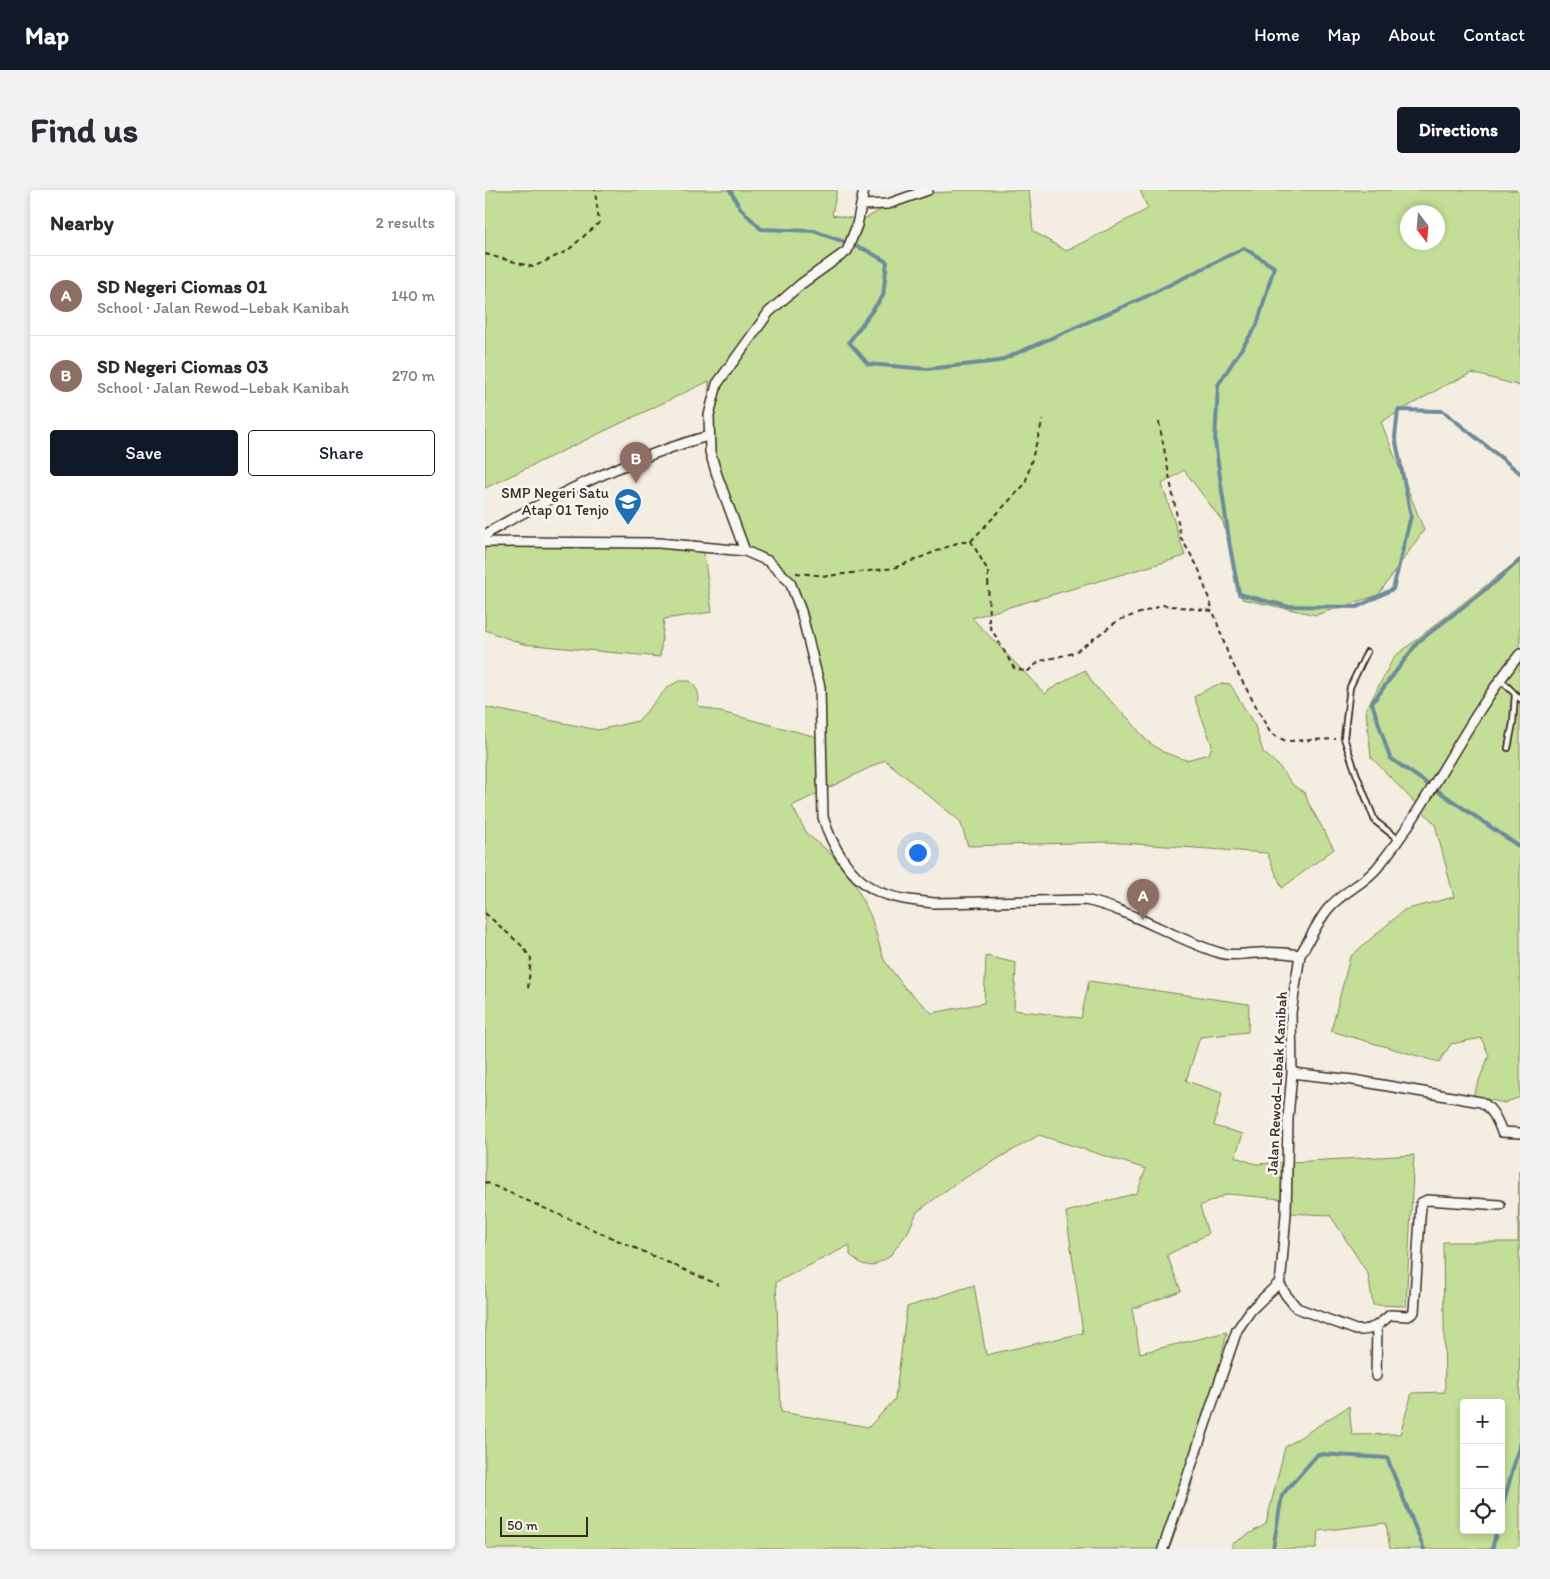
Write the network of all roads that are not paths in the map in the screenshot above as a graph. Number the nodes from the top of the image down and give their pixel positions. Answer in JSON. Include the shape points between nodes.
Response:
{"nodes":[{"id":1,"x":864,"y":190,"type":"edge"},
{"id":2,"x":928,"y":190,"type":"edge"},
{"id":3,"x":861,"y":205,"type":"junction"},
{"id":4,"x":708,"y":436,"type":"junction"},
{"id":5,"x":485,"y":535,"type":"edge"},
{"id":6,"x":485,"y":542,"type":"edge"},
{"id":7,"x":745,"y":551,"type":"junction"},
{"id":8,"x":1367,"y":652,"type":"dead end"},
{"id":9,"x":1520,"y":654,"type":"edge"},
{"id":10,"x":1500,"y":678,"type":"junction"},
{"id":11,"x":1515,"y":694,"type":"junction"},
{"id":12,"x":1520,"y":699,"type":"edge"},
{"id":13,"x":1508,"y":748,"type":"dead end"},
{"id":14,"x":1398,"y":839,"type":"junction"},
{"id":15,"x":1300,"y":955,"type":"junction"},
{"id":16,"x":1292,"y":1073,"type":"junction"},
{"id":17,"x":1520,"y":1133,"type":"edge"},
{"id":18,"x":1500,"y":1205,"type":"dead end"},
{"id":19,"x":1279,"y":1283,"type":"junction"},
{"id":20,"x":1377,"y":1327,"type":"junction"},
{"id":21,"x":1377,"y":1376,"type":"dead end"},
{"id":22,"x":1163,"y":1549,"type":"edge"}],
"edges":[{"from":1,"to":3,"type":"street"},
{"from":2,"to":3,"type":"street","via":[[889,204]]},
{"from":3,"to":4,"type":"street","via":[[847,251],[769,312],[717,384],[709,415]]},
{"from":4,"to":5,"type":"street","via":[[597,476],[505,521]]},
{"from":4,"to":7,"type":"street","via":[[717,475]]},
{"from":6,"to":7,"type":"street","via":[[659,543]]},
{"from":7,"to":15,"type":"street","via":[[768,561],[790,582],[801,611],[820,688],[823,817],[829,836],[854,873],[875,890],[935,903],[1085,900],[1220,953],[1232,956],[1286,952]]},
{"from":8,"to":14,"type":"lane","via":[[1350,687],[1344,738],[1375,821]]},
{"from":9,"to":10,"type":"street"},
{"from":10,"to":11,"type":"lane"},
{"from":10,"to":14,"type":"street"},
{"from":11,"to":12,"type":"lane"},
{"from":11,"to":13,"type":"lane"},
{"from":14,"to":15,"type":"street","via":[[1375,870],[1327,909]]},
{"from":15,"to":16,"type":"street","name":"Jalan Rewod–Lebak Kanibah","via":[[1291,1012]]},
{"from":16,"to":17,"type":"street","via":[[1481,1102],[1489,1106],[1503,1132]]},
{"from":16,"to":19,"type":"street","name":"Jalan Rewod–Lebak Kanibah","via":[[1286,1214]]},
{"from":18,"to":20,"type":"street","via":[[1427,1200],[1421,1203],[1414,1312],[1408,1316],[1390,1315]]},
{"from":19,"to":20,"type":"street","via":[[1297,1308],[1356,1330]]},
{"from":19,"to":22,"type":"street","via":[[1251,1310],[1237,1330]]},
{"from":20,"to":21,"type":"street"}]}
